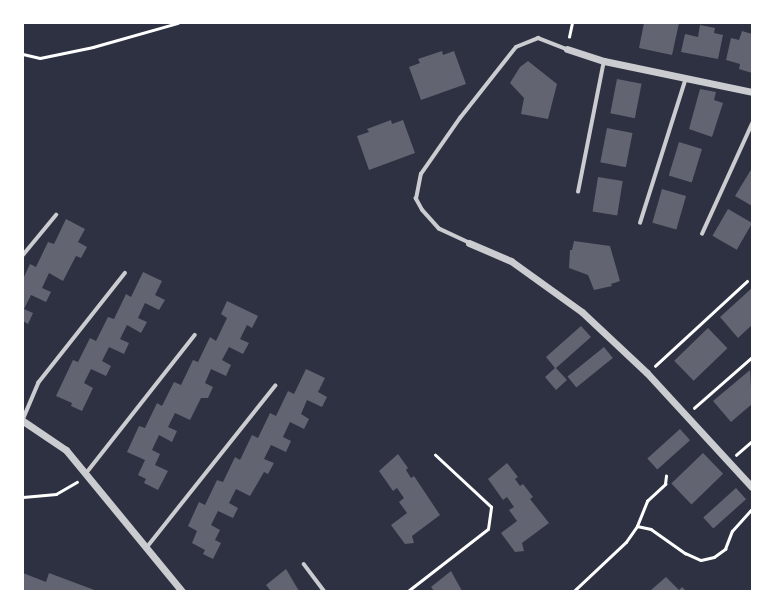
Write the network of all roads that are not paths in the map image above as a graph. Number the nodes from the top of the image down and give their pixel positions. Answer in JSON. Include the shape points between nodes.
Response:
{"nodes":[{"id":1,"x":567,"y":49,"type":"joint"},
{"id":2,"x":604,"y":61,"type":"junction"},
{"id":3,"x":687,"y":76,"type":"junction"},
{"id":4,"x":752,"y":92,"type":"edge"},
{"id":5,"x":752,"y":124,"type":"edge"},
{"id":6,"x":578,"y":192,"type":"dead end"},
{"id":7,"x":56,"y":215,"type":"dead end"},
{"id":8,"x":640,"y":223,"type":"dead end"},
{"id":9,"x":702,"y":234,"type":"dead end"},
{"id":10,"x":468,"y":243,"type":"joint"},
{"id":11,"x":23,"y":255,"type":"edge"},
{"id":12,"x":125,"y":273,"type":"dead end"},
{"id":13,"x":195,"y":335,"type":"dead end"},
{"id":14,"x":275,"y":386,"type":"dead end"},
{"id":15,"x":23,"y":420,"type":"edge"},
{"id":16,"x":87,"y":472,"type":"junction"},
{"id":17,"x":752,"y":486,"type":"edge"},
{"id":18,"x":147,"y":547,"type":"junction"},
{"id":19,"x":304,"y":564,"type":"dead end"},
{"id":20,"x":182,"y":591,"type":"edge"},
{"id":21,"x":324,"y":591,"type":"edge"}],
"edges":[{"from":1,"to":2,"type":"street"},
{"from":1,"to":10,"type":"lane","via":[[538,38],[516,47],[421,174],[416,199],[422,210],[439,229]]},
{"from":2,"to":3,"type":"street"},
{"from":2,"to":6,"type":"lane"},
{"from":3,"to":4,"type":"street"},
{"from":3,"to":8,"type":"lane"},
{"from":5,"to":9,"type":"lane"},
{"from":7,"to":11,"type":"lane"},
{"from":10,"to":17,"type":"street","via":[[510,261],[582,313],[647,373]]},
{"from":12,"to":15,"type":"lane","via":[[38,383]]},
{"from":13,"to":16,"type":"lane"},
{"from":14,"to":18,"type":"lane"},
{"from":15,"to":16,"type":"street","via":[[66,450]]},
{"from":16,"to":18,"type":"street"},
{"from":18,"to":20,"type":"street"},
{"from":19,"to":21,"type":"lane"}]}
